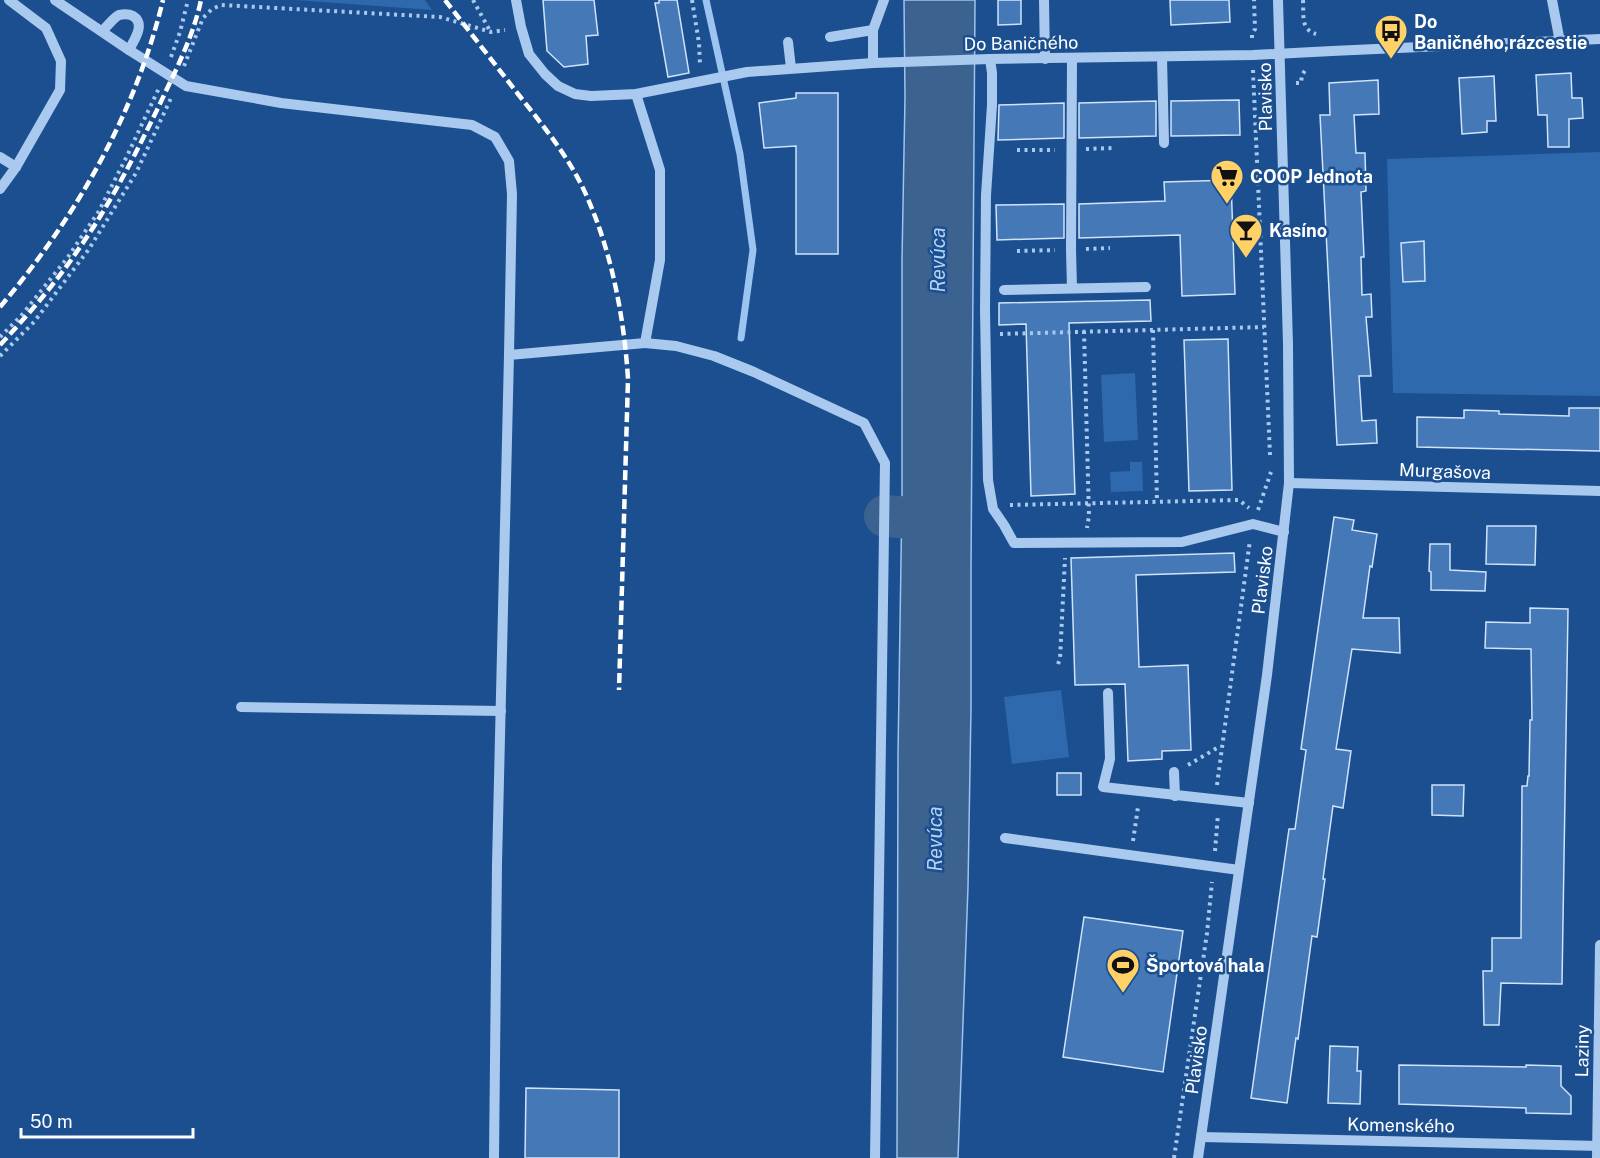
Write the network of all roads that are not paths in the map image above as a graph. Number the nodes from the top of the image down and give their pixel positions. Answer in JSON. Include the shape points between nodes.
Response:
{"nodes":[{"id":1,"x":9,"y":0,"type":"edge"},
{"id":2,"x":55,"y":0,"type":"edge"},
{"id":3,"x":516,"y":0,"type":"edge"},
{"id":4,"x":884,"y":0,"type":"edge"},
{"id":5,"x":1044,"y":0,"type":"edge"},
{"id":6,"x":1278,"y":0,"type":"edge"},
{"id":7,"x":1552,"y":0,"type":"edge"},
{"id":8,"x":873,"y":30,"type":"junction"},
{"id":9,"x":102,"y":31,"type":"junction"},
{"id":10,"x":831,"y":37,"type":"dead end"},
{"id":11,"x":1600,"y":39,"type":"edge"},
{"id":12,"x":788,"y":42,"type":"dead end"},
{"id":13,"x":1560,"y":42,"type":"junction"},
{"id":14,"x":129,"y":50,"type":"junction"},
{"id":15,"x":1280,"y":54,"type":"junction"},
{"id":16,"x":1162,"y":57,"type":"junction"},
{"id":17,"x":986,"y":59,"type":"junction"},
{"id":18,"x":1045,"y":59,"type":"junction"},
{"id":19,"x":1072,"y":59,"type":"junction"},
{"id":20,"x":873,"y":63,"type":"junction"},
{"id":21,"x":791,"y":68,"type":"junction"},
{"id":22,"x":636,"y":94,"type":"junction"},
{"id":23,"x":1164,"y":143,"type":"dead end"},
{"id":24,"x":0,"y":158,"type":"edge"},
{"id":25,"x":16,"y":167,"type":"junction"},
{"id":26,"x":0,"y":189,"type":"edge"},
{"id":27,"x":1146,"y":287,"type":"dead end"},
{"id":28,"x":1072,"y":288,"type":"junction"},
{"id":29,"x":1005,"y":290,"type":"dead end"},
{"id":30,"x":645,"y":343,"type":"junction"},
{"id":31,"x":509,"y":354,"type":"junction"},
{"id":32,"x":1289,"y":483,"type":"junction"},
{"id":33,"x":1600,"y":491,"type":"edge"},
{"id":34,"x":1284,"y":532,"type":"junction"},
{"id":35,"x":1108,"y":693,"type":"dead end"},
{"id":36,"x":241,"y":707,"type":"dead end"},
{"id":37,"x":501,"y":711,"type":"junction"},
{"id":38,"x":1174,"y":772,"type":"road end"},
{"id":39,"x":1175,"y":796,"type":"junction"},
{"id":40,"x":1249,"y":804,"type":"junction"},
{"id":41,"x":1005,"y":838,"type":"dead end"},
{"id":42,"x":1239,"y":870,"type":"junction"},
{"id":43,"x":1600,"y":945,"type":"edge"},
{"id":44,"x":1201,"y":1137,"type":"junction"},
{"id":45,"x":1598,"y":1146,"type":"edge"},
{"id":46,"x":495,"y":1158,"type":"edge"},
{"id":47,"x":875,"y":1158,"type":"edge"},
{"id":48,"x":1198,"y":1158,"type":"edge"},
{"id":49,"x":1597,"y":1158,"type":"edge"}],
"edges":[{"from":1,"to":25,"type":"street","via":[[46,28],[61,60],[60,90]]},
{"from":2,"to":9,"type":"street"},
{"from":3,"to":22,"type":"street","name":"Do Baničného","via":[[529,54],[558,87],[591,96]]},
{"from":4,"to":8,"type":"street"},
{"from":5,"to":18,"type":"street"},
{"from":6,"to":15,"type":"street","name":"Plavisko"},
{"from":7,"to":13,"type":"street"},
{"from":8,"to":10,"type":"street"},
{"from":8,"to":20,"type":"street"},
{"from":9,"to":14,"type":"street"},
{"from":9,"to":14,"type":"street","via":[[118,16],[136,17],[139,31]]},
{"from":11,"to":13,"type":"street","name":"Do Baničného"},
{"from":12,"to":21,"type":"street"},
{"from":13,"to":15,"type":"street","name":"Do Baničného"},
{"from":14,"to":31,"type":"street","via":[[186,86],[281,103],[472,125],[495,137],[509,161],[512,194]]},
{"from":15,"to":16,"type":"street","name":"Do Baničného"},
{"from":15,"to":32,"type":"street","name":"Plavisko"},
{"from":16,"to":19,"type":"street","name":"Do Baničného"},
{"from":16,"to":23,"type":"street"},
{"from":17,"to":18,"type":"street","name":"Do Baničného"},
{"from":17,"to":20,"type":"street","name":"Do Baničného"},
{"from":17,"to":34,"type":"street","via":[[992,73],[986,195],[988,480],[993,509],[1014,543],[1182,542],[1253,524]]},
{"from":18,"to":19,"type":"street","name":"Do Baničného"},
{"from":19,"to":28,"type":"street"},
{"from":20,"to":21,"type":"street","name":"Do Baničného"},
{"from":21,"to":22,"type":"street","name":"Do Baničného","via":[[747,72]]},
{"from":22,"to":30,"type":"street","via":[[660,170],[660,260]]},
{"from":24,"to":25,"type":"street"},
{"from":25,"to":26,"type":"street"},
{"from":27,"to":28,"type":"street"},
{"from":28,"to":29,"type":"street"},
{"from":30,"to":31,"type":"street"},
{"from":30,"to":47,"type":"street","via":[[714,356],[864,423],[885,463]]},
{"from":31,"to":37,"type":"street"},
{"from":32,"to":33,"type":"street","name":"Murgašova"},
{"from":32,"to":34,"type":"street","name":"Plavisko"},
{"from":34,"to":40,"type":"street","name":"Plavisko"},
{"from":35,"to":39,"type":"street","via":[[1110,759],[1103,787]]},
{"from":36,"to":37,"type":"street"},
{"from":37,"to":46,"type":"street"},
{"from":38,"to":39,"type":"street"},
{"from":39,"to":40,"type":"street"},
{"from":40,"to":42,"type":"street","name":"Plavisko"},
{"from":41,"to":42,"type":"street"},
{"from":42,"to":44,"type":"street","name":"Plavisko"},
{"from":43,"to":45,"type":"street","name":"Laziny"},
{"from":44,"to":45,"type":"street","name":"Komenského"},
{"from":44,"to":48,"type":"street","name":"Plavisko"},
{"from":45,"to":49,"type":"street","name":"Laziny"}]}
